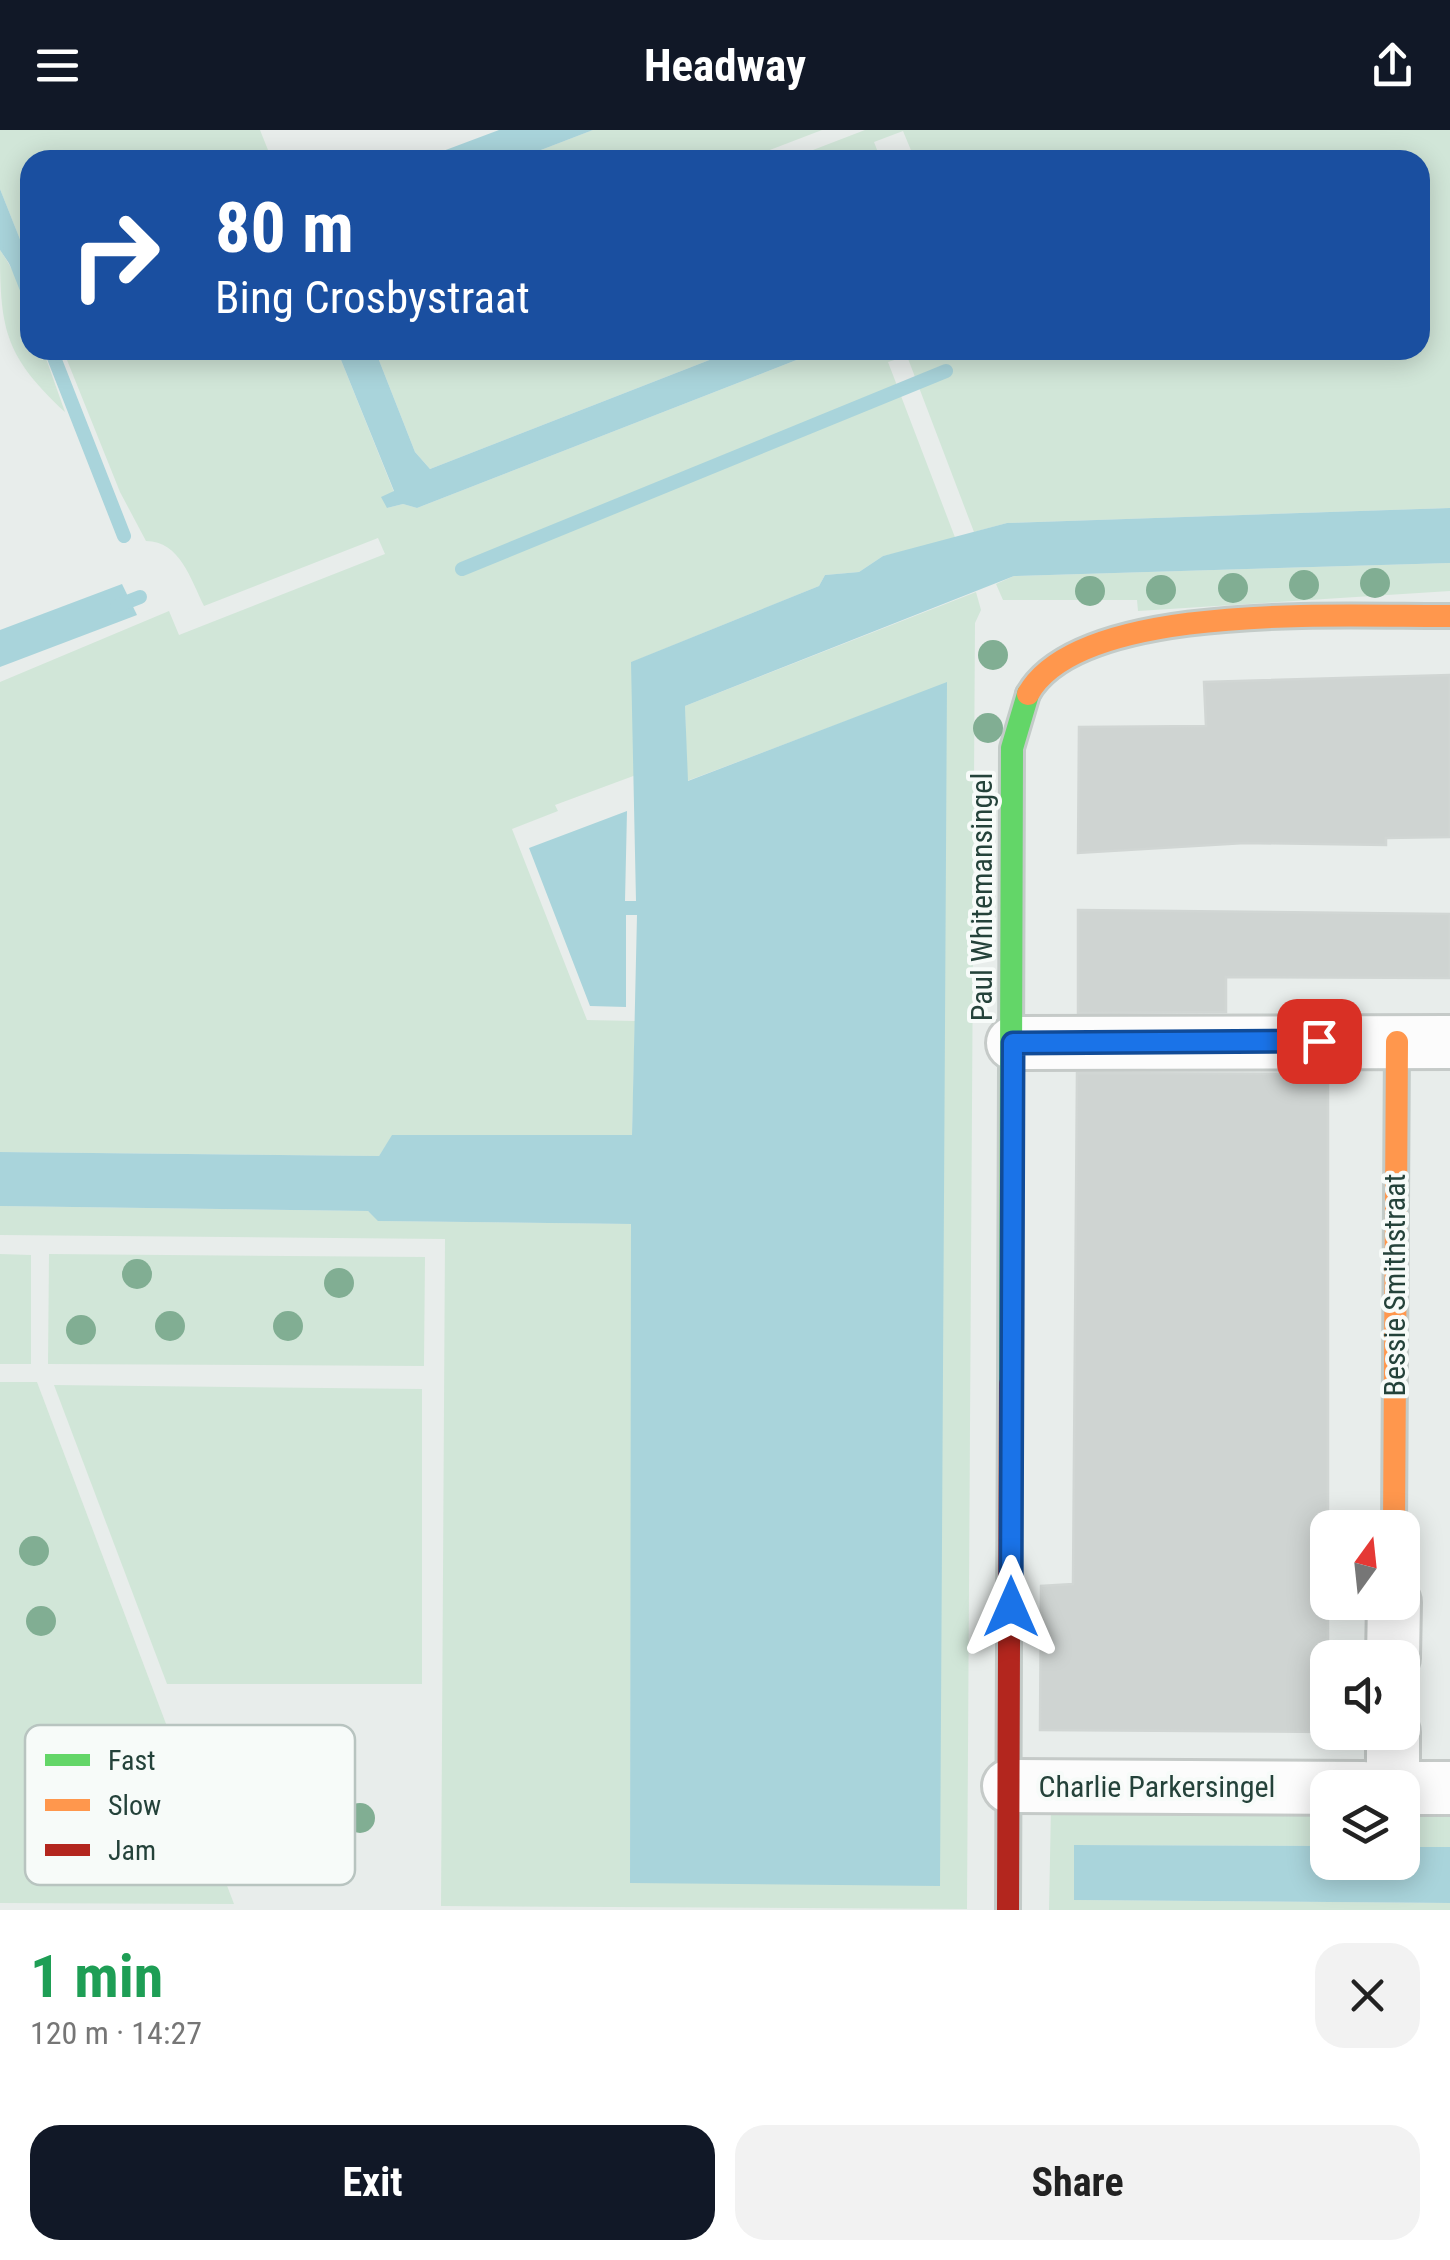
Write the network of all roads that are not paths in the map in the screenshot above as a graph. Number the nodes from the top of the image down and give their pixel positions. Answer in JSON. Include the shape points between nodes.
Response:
{"nodes":[{"id":1,"x":1450,"y":616,"type":"edge"},
{"id":2,"x":1397,"y":1042,"type":"junction"},
{"id":3,"x":1450,"y":1042,"type":"edge"},
{"id":4,"x":1013,"y":1043,"type":"junction"},
{"id":5,"x":1394,"y":1510,"type":"edge"},
{"id":6,"x":1009,"y":1786,"type":"junction"},
{"id":7,"x":1310,"y":1788,"type":"edge"},
{"id":8,"x":1420,"y":1788,"type":"edge"},
{"id":9,"x":1450,"y":1788,"type":"edge"},
{"id":10,"x":1008,"y":1910,"type":"edge"}],
"edges":[{"from":1,"to":4,"type":"street","name":"Paul Whitemansingel","via":[[1122,632],[1048,667],[1020,713],[1012,748]]},
{"from":2,"to":3,"type":"street"},
{"from":2,"to":4,"type":"street"},
{"from":2,"to":5,"type":"street","name":"Bessie Smithstraat"},
{"from":4,"to":6,"type":"street","name":"Paul Whitemansingel"},
{"from":6,"to":7,"type":"street","name":"Charlie Parkersingel"},
{"from":6,"to":10,"type":"street","name":"Paul Whitemansingel"},
{"from":8,"to":9,"type":"street"}]}
